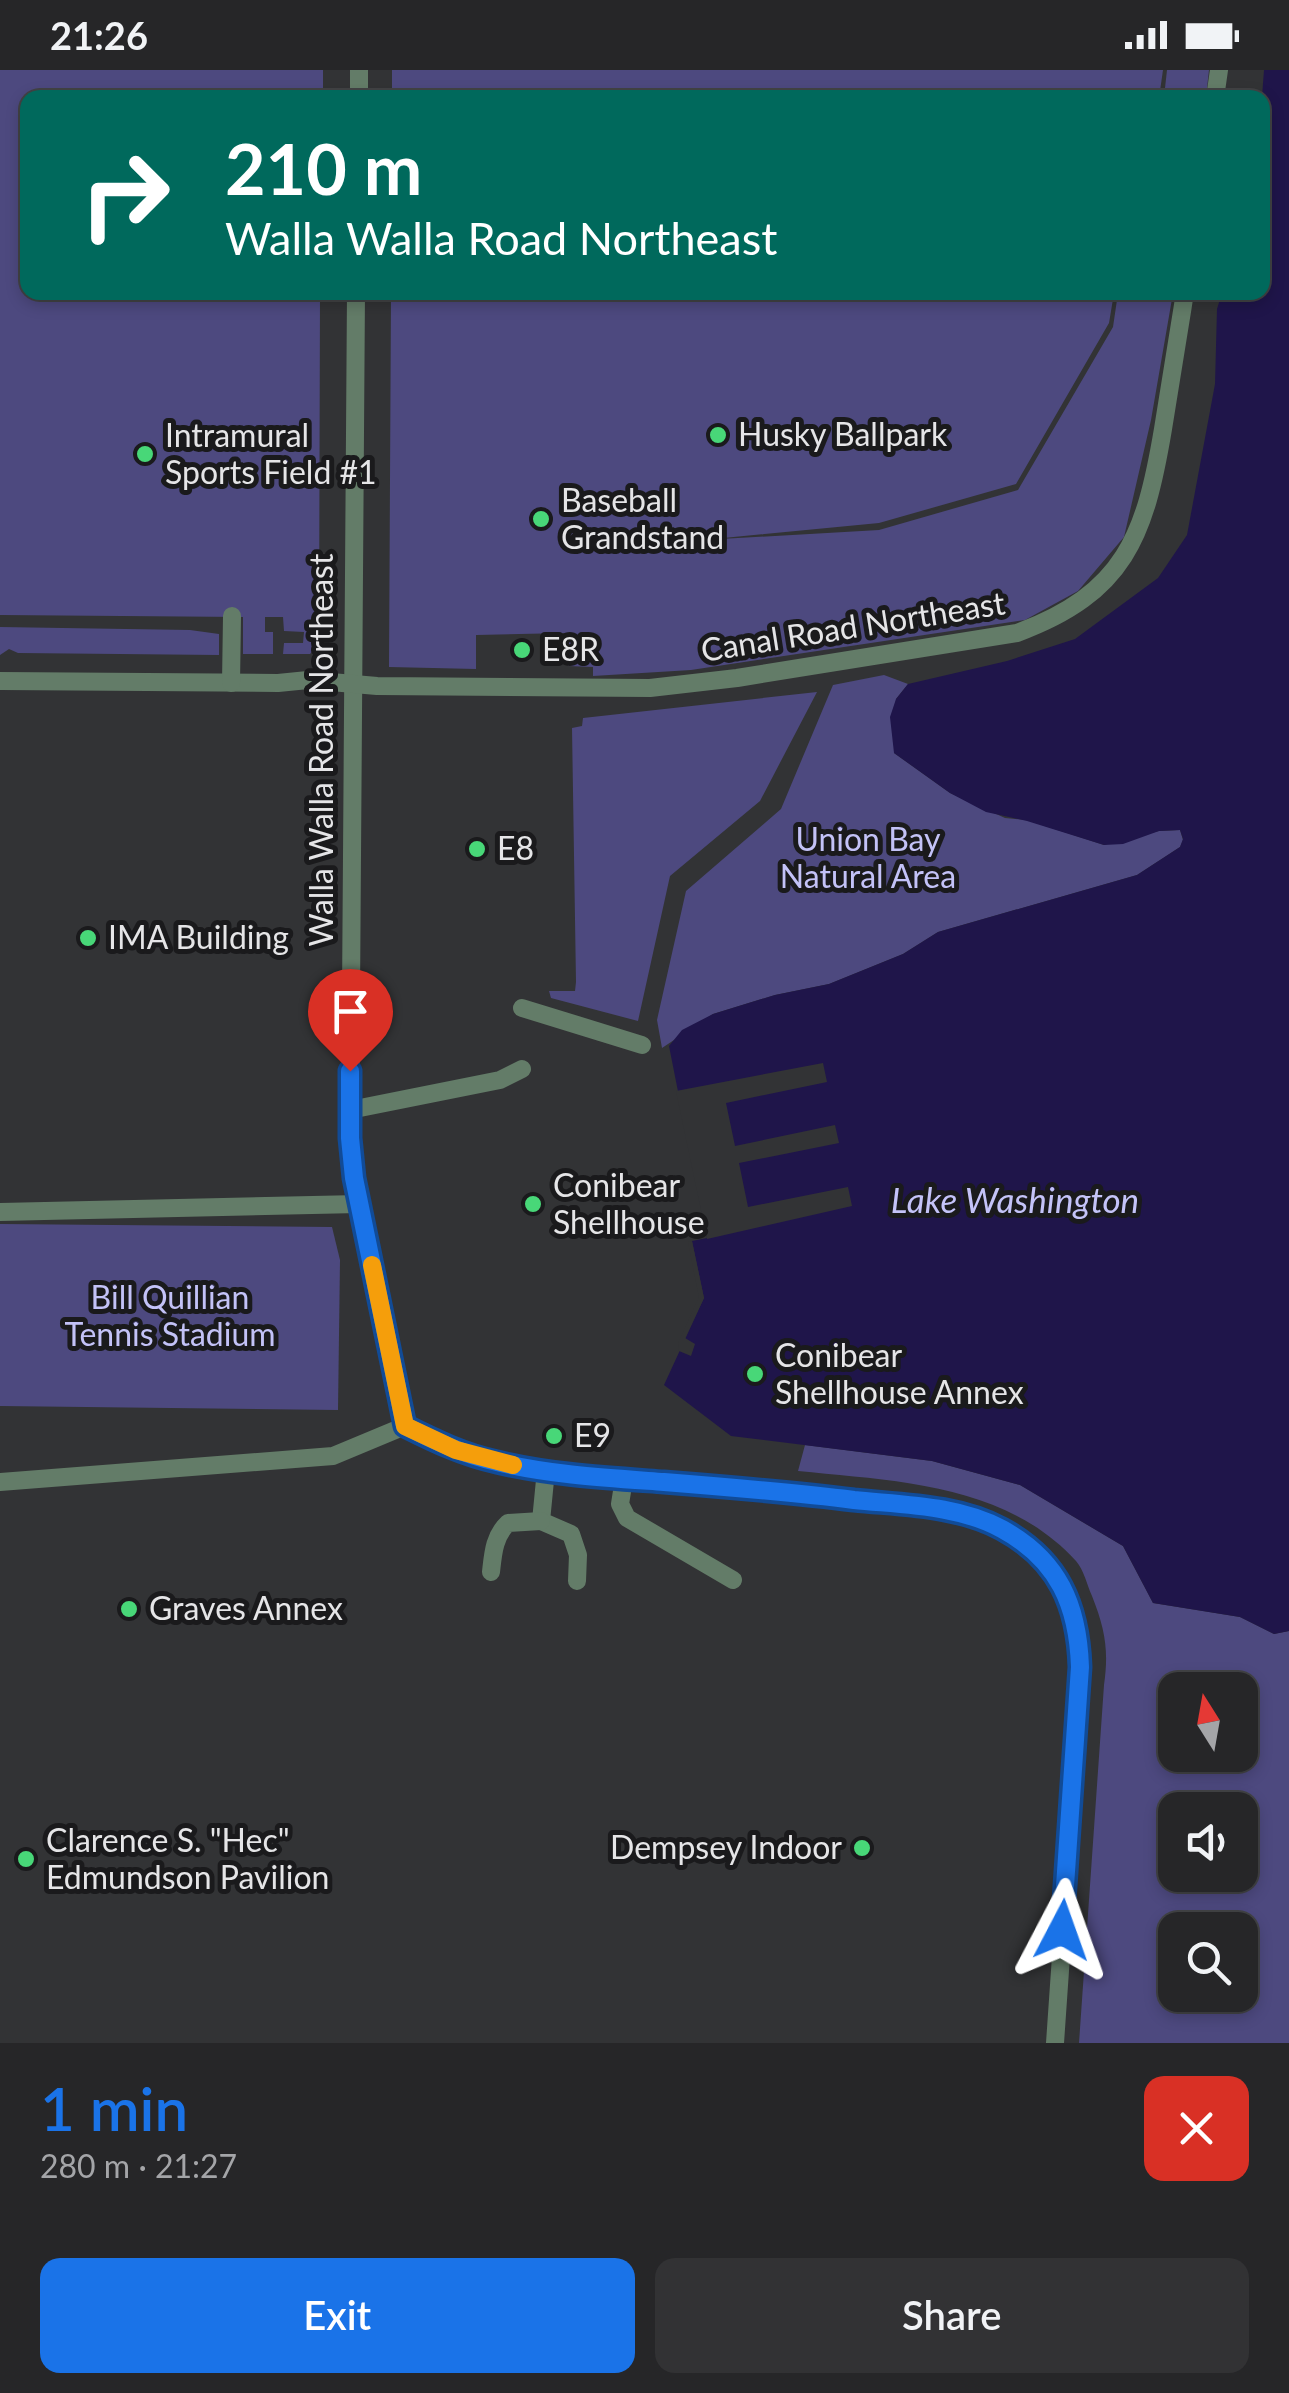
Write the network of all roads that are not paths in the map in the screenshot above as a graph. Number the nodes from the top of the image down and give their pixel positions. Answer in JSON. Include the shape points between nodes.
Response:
{"nodes":[{"id":1,"x":356,"y":300,"type":"edge"},
{"id":2,"x":1184,"y":300,"type":"edge"},
{"id":3,"x":232,"y":616,"type":"dead end"},
{"id":4,"x":0,"y":681,"type":"edge"},
{"id":5,"x":231,"y":683,"type":"junction"},
{"id":6,"x":351,"y":686,"type":"junction"},
{"id":7,"x":522,"y":1008,"type":"dead end"},
{"id":8,"x":642,"y":1044,"type":"dead end"},
{"id":9,"x":522,"y":1068,"type":"dead end"},
{"id":10,"x":350,"y":1110,"type":"junction"},
{"id":11,"x":359,"y":1204,"type":"junction"},
{"id":12,"x":0,"y":1212,"type":"edge"},
{"id":13,"x":405,"y":1426,"type":"junction"},
{"id":14,"x":546,"y":1470,"type":"junction"},
{"id":15,"x":624,"y":1479,"type":"junction"},
{"id":16,"x":0,"y":1482,"type":"edge"},
{"id":17,"x":541,"y":1521,"type":"junction"},
{"id":18,"x":491,"y":1572,"type":"dead end"},
{"id":19,"x":577,"y":1580,"type":"dead end"},
{"id":20,"x":733,"y":1580,"type":"dead end"},
{"id":21,"x":1054,"y":2043,"type":"edge"}],
"edges":[{"from":1,"to":6,"type":"lane","name":"Walla Walla Road Northeast"},
{"from":2,"to":6,"type":"lane","name":"Canal Road Northeast","via":[[1147,512],[1120,564],[1077,606],[1050,621],[941,648],[650,688]]},
{"from":3,"to":5,"type":"lane"},
{"from":4,"to":5,"type":"lane","name":"Canal Road Northeast"},
{"from":5,"to":6,"type":"lane","name":"Canal Road Northeast"},
{"from":6,"to":10,"type":"lane","name":"Walla Walla Road Northeast"},
{"from":7,"to":8,"type":"lane"},
{"from":9,"to":10,"type":"lane","via":[[500,1080]]},
{"from":10,"to":11,"type":"lane","name":"Walla Walla Road Northeast"},
{"from":11,"to":12,"type":"lane"},
{"from":11,"to":13,"type":"lane","name":"Walla Walla Road Northeast"},
{"from":13,"to":14,"type":"lane","via":[[456,1450]]},
{"from":13,"to":16,"type":"lane","via":[[333,1456]]},
{"from":14,"to":15,"type":"lane"},
{"from":14,"to":17,"type":"lane"},
{"from":15,"to":20,"type":"lane","via":[[620,1504],[626,1518]]},
{"from":15,"to":21,"type":"lane","via":[[958,1512],[1005,1530],[1057,1578],[1070,1599],[1080,1667]]},
{"from":17,"to":18,"type":"lane","via":[[508,1523],[501,1530]]},
{"from":17,"to":19,"type":"lane","via":[[570,1534]]}]}
